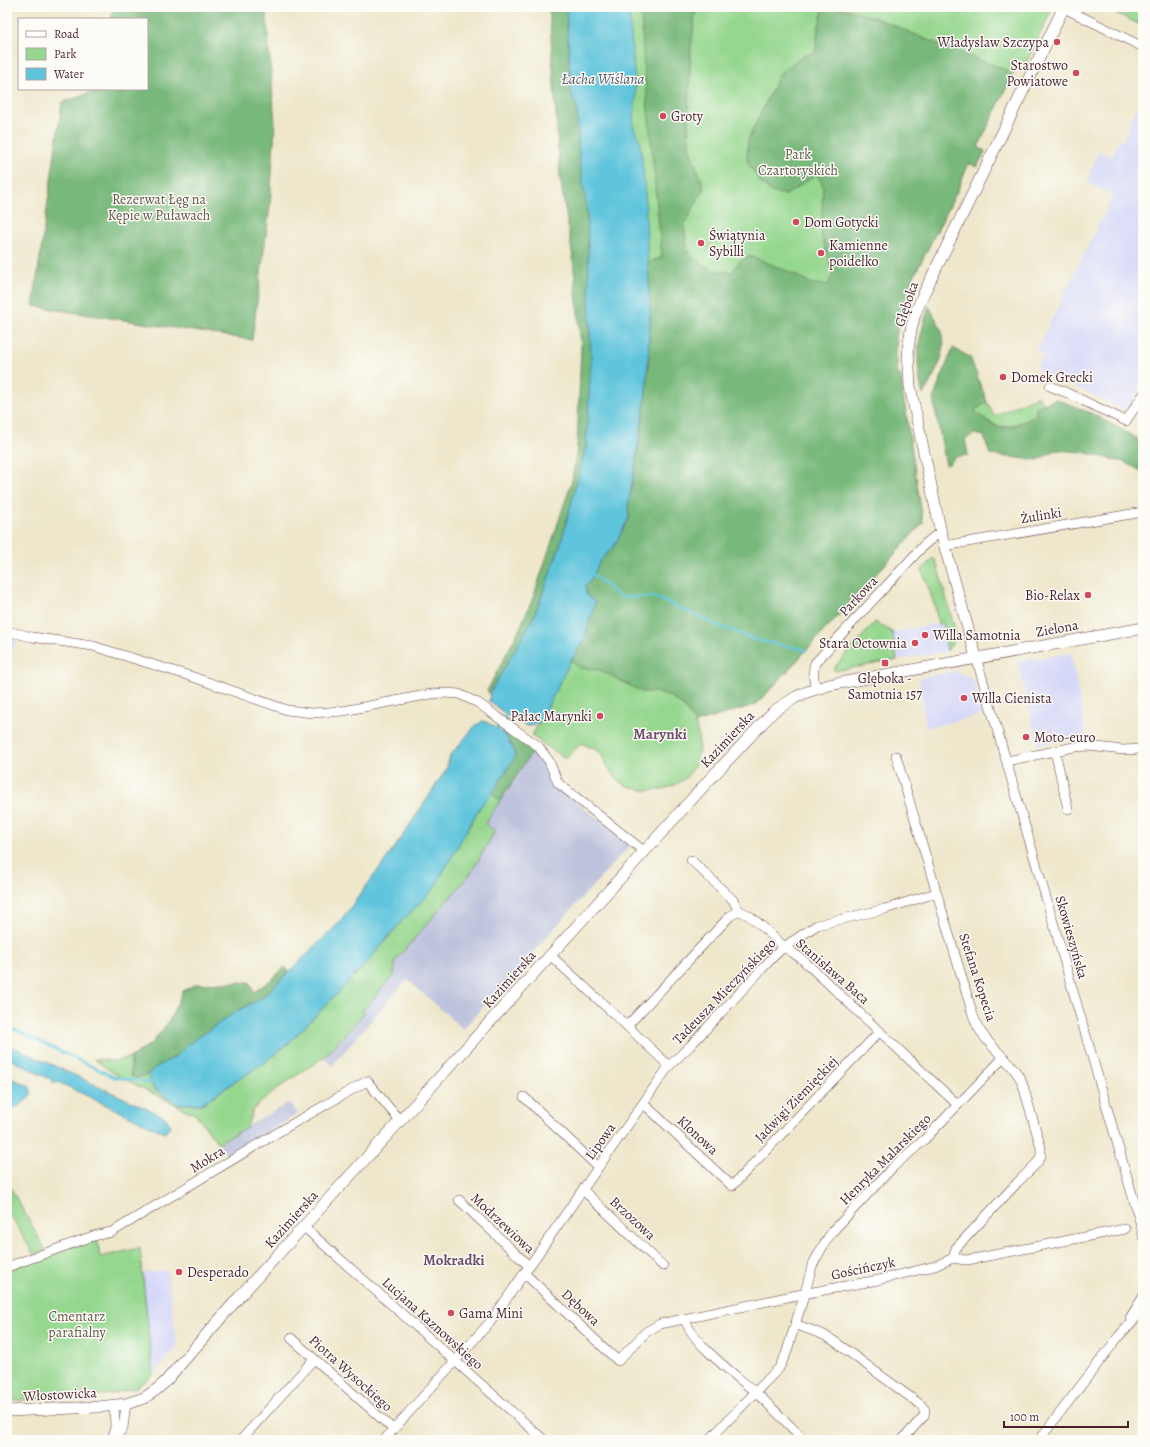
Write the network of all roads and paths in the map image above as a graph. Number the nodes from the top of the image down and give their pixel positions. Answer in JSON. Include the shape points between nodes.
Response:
{"nodes":[{"id":1,"x":1064,"y":7,"type":"edge"},
{"id":2,"x":1143,"y":47,"type":"edge"},
{"id":3,"x":1050,"y":386,"type":"dead end"},
{"id":4,"x":1143,"y":394,"type":"edge"},
{"id":5,"x":1143,"y":512,"type":"edge"},
{"id":6,"x":941,"y":533,"type":"junction"},
{"id":7,"x":944,"y":546,"type":"junction"},
{"id":8,"x":1143,"y":628,"type":"edge"},
{"id":9,"x":7,"y":631,"type":"edge"},
{"id":10,"x":976,"y":657,"type":"junction"},
{"id":11,"x":816,"y":688,"type":"junction"},
{"id":12,"x":1143,"y":750,"type":"edge"},
{"id":13,"x":1055,"y":752,"type":"junction"},
{"id":14,"x":896,"y":756,"type":"dead end"},
{"id":15,"x":1007,"y":761,"type":"junction"},
{"id":16,"x":1068,"y":809,"type":"dead end"},
{"id":17,"x":644,"y":852,"type":"junction"},
{"id":18,"x":691,"y":860,"type":"dead end"},
{"id":19,"x":936,"y":893,"type":"junction"},
{"id":20,"x":739,"y":912,"type":"junction"},
{"id":21,"x":784,"y":947,"type":"junction"},
{"id":22,"x":550,"y":955,"type":"junction"},
{"id":23,"x":627,"y":1026,"type":"junction"},
{"id":24,"x":880,"y":1031,"type":"junction"},
{"id":25,"x":1004,"y":1057,"type":"junction"},
{"id":26,"x":669,"y":1066,"type":"junction"},
{"id":27,"x":524,"y":1097,"type":"dead end"},
{"id":28,"x":644,"y":1104,"type":"junction"},
{"id":29,"x":958,"y":1105,"type":"junction"},
{"id":30,"x":400,"y":1122,"type":"junction"},
{"id":31,"x":598,"y":1167,"type":"junction"},
{"id":32,"x":732,"y":1186,"type":"joint"},
{"id":33,"x":583,"y":1190,"type":"junction"},
{"id":34,"x":459,"y":1200,"type":"dead end"},
{"id":35,"x":304,"y":1227,"type":"junction"},
{"id":36,"x":1142,"y":1228,"type":"edge"},
{"id":37,"x":1125,"y":1229,"type":"dead end"},
{"id":38,"x":1143,"y":1237,"type":"edge"},
{"id":39,"x":953,"y":1258,"type":"junction"},
{"id":40,"x":663,"y":1266,"type":"dead end"},
{"id":41,"x":7,"y":1267,"type":"edge"},
{"id":42,"x":526,"y":1270,"type":"junction"},
{"id":43,"x":805,"y":1293,"type":"junction"},
{"id":44,"x":1143,"y":1297,"type":"edge"},
{"id":45,"x":1143,"y":1310,"type":"edge"},
{"id":46,"x":685,"y":1319,"type":"junction"},
{"id":47,"x":795,"y":1324,"type":"junction"},
{"id":48,"x":1119,"y":1336,"type":"junction"},
{"id":49,"x":290,"y":1338,"type":"dead end"},
{"id":50,"x":314,"y":1359,"type":"junction"},
{"id":51,"x":455,"y":1361,"type":"junction"},
{"id":52,"x":618,"y":1361,"type":"joint"},
{"id":53,"x":756,"y":1392,"type":"junction"},
{"id":54,"x":126,"y":1404,"type":"junction"},
{"id":55,"x":114,"y":1406,"type":"junction"},
{"id":56,"x":7,"y":1411,"type":"edge"},
{"id":57,"x":393,"y":1429,"type":"junction"},
{"id":58,"x":112,"y":1438,"type":"edge"},
{"id":59,"x":241,"y":1440,"type":"edge"},
{"id":60,"x":384,"y":1440,"type":"edge"},
{"id":61,"x":544,"y":1440,"type":"edge"},
{"id":62,"x":709,"y":1440,"type":"edge"},
{"id":63,"x":804,"y":1440,"type":"edge"},
{"id":64,"x":902,"y":1440,"type":"edge"},
{"id":65,"x":1039,"y":1440,"type":"edge"}],
"edges":[{"from":1,"to":2,"type":"street"},
{"from":1,"to":6,"type":"main road","name":"Głęboka","via":[[924,293],[911,330],[908,348],[910,386]]},
{"from":3,"to":4,"type":"street","via":[[1126,421]]},
{"from":5,"to":7,"type":"street","name":"Żulinki"},
{"from":6,"to":7,"type":"main road","name":"Głęboka"},
{"from":6,"to":11,"type":"street","name":"Parkowa","via":[[925,544],[815,663],[813,670]]},
{"from":7,"to":10,"type":"main road","name":"Głęboka"},
{"from":8,"to":10,"type":"main road","name":"Zielona"},
{"from":9,"to":17,"type":"street","via":[[94,646],[287,710],[312,713],[343,711],[445,693],[459,694],[478,703],[538,746],[549,761],[558,783]]},
{"from":10,"to":11,"type":"main road","name":"Kazimierska"},
{"from":10,"to":15,"type":"street","name":"Skowieszyńska"},
{"from":11,"to":17,"type":"main road","name":"Kazimierska","via":[[774,711]]},
{"from":12,"to":13,"type":"street","via":[[1090,746]]},
{"from":13,"to":15,"type":"street"},
{"from":13,"to":16,"type":"street"},
{"from":14,"to":19,"type":"street","name":"Stefana Kopecia"},
{"from":15,"to":36,"type":"street","name":"Skowieszyńska"},
{"from":17,"to":22,"type":"main road","name":"Kazimierska"},
{"from":18,"to":20,"type":"street","name":"Stanisława Baca","via":[[733,900]]},
{"from":19,"to":21,"type":"street","name":"Tadeusza Mieczyńskiego","via":[[885,909],[817,925]]},
{"from":19,"to":25,"type":"street","name":"Stefana Kopecia","via":[[977,1025],[981,1033]]},
{"from":20,"to":21,"type":"street","name":"Stanisława Baca","via":[[750,917]]},
{"from":20,"to":23,"type":"street","via":[[728,919]]},
{"from":21,"to":24,"type":"street","name":"Stanisława Baca","via":[[803,960]]},
{"from":21,"to":26,"type":"street","name":"Tadeusza Mieczyńskiego"},
{"from":22,"to":23,"type":"street"},
{"from":22,"to":30,"type":"main road","name":"Kazimierska"},
{"from":23,"to":26,"type":"street"},
{"from":24,"to":29,"type":"street","name":"Stanisława Baca"},
{"from":24,"to":32,"type":"street","name":"Jadwigi Ziemięckiej"},
{"from":25,"to":29,"type":"street","name":"Henryka Malarskiego"},
{"from":25,"to":39,"type":"street","name":"Stefana Kopecia","via":[[1022,1082],[1041,1156],[956,1248]]},
{"from":26,"to":28,"type":"street","name":"Lipowa"},
{"from":27,"to":31,"type":"street"},
{"from":28,"to":31,"type":"street","name":"Lipowa"},
{"from":28,"to":32,"type":"street","name":"Klonowa"},
{"from":29,"to":43,"type":"street","name":"Henryka Malarskiego","via":[[832,1232],[812,1266]]},
{"from":30,"to":35,"type":"main road","name":"Kazimierska"},
{"from":30,"to":41,"type":"street","name":"Mokra","via":[[367,1081],[112,1232],[93,1236]]},
{"from":31,"to":33,"type":"street","name":"Lipowa"},
{"from":33,"to":40,"type":"street","name":"Brzozowa"},
{"from":33,"to":42,"type":"street","name":"Lipowa"},
{"from":34,"to":42,"type":"street","name":"Modrzewiowa"},
{"from":35,"to":51,"type":"street","name":"Lucjana Kaznowskiego"},
{"from":35,"to":54,"type":"main road","name":"Kazimierska","via":[[165,1382],[144,1398]]},
{"from":36,"to":38,"type":"street","name":"Skowieszyńska"},
{"from":37,"to":39,"type":"street","name":"Gościńczyk","via":[[968,1260]]},
{"from":39,"to":43,"type":"street","name":"Gościńczyk","via":[[929,1268]]},
{"from":42,"to":51,"type":"street","name":"Lipowa","via":[[491,1321]]},
{"from":42,"to":52,"type":"street","name":"Dębowa"},
{"from":43,"to":46,"type":"street","name":"Gościńczyk"},
{"from":43,"to":47,"type":"street","name":"Henryka Malarskiego"},
{"from":44,"to":48,"type":"street"},
{"from":45,"to":48,"type":"street"},
{"from":46,"to":52,"type":"street","name":"Gościńczyk","via":[[651,1328]]},
{"from":46,"to":53,"type":"street","via":[[694,1337],[732,1374]]},
{"from":47,"to":53,"type":"street","name":"Henryka Malarskiego","via":[[779,1368]]},
{"from":47,"to":64,"type":"street","via":[[834,1341],[921,1405],[925,1410],[924,1416]]},
{"from":48,"to":65,"type":"street"},
{"from":49,"to":50,"type":"street","name":"Piotra Wysockiego"},
{"from":50,"to":57,"type":"street","name":"Piotra Wysockiego"},
{"from":50,"to":59,"type":"street"},
{"from":51,"to":57,"type":"street","name":"Lipowa"},
{"from":51,"to":61,"type":"street","name":"Lucjana Kaznowskiego"},
{"from":53,"to":62,"type":"street","name":"Henryka Malarskiego"},
{"from":53,"to":63,"type":"street"},
{"from":54,"to":55,"type":"main road","name":"Kazimierska"},
{"from":54,"to":58,"type":"street","via":[[123,1428]]},
{"from":55,"to":56,"type":"main road","name":"Włostowicka"},
{"from":55,"to":58,"type":"street","via":[[115,1426]]},
{"from":57,"to":60,"type":"street","name":"Lipowa"}]}
